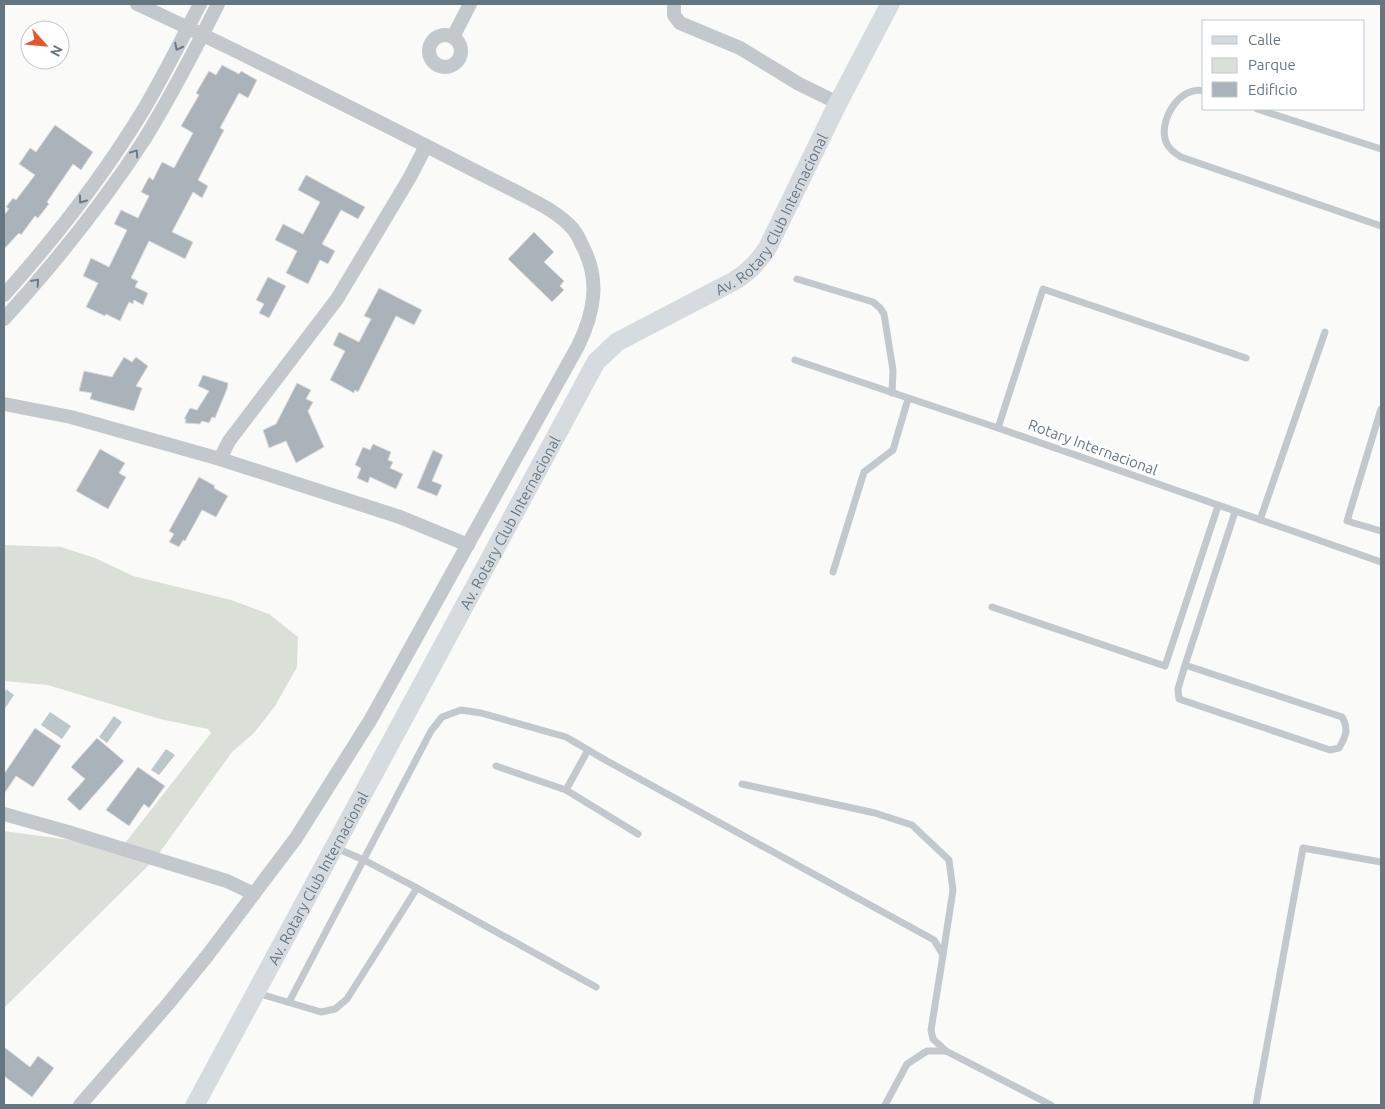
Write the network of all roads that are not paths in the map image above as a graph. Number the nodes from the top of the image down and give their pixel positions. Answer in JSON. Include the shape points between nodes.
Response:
{"nodes":[{"id":1,"x":137,"y":4,"type":"edge"},
{"id":2,"x":200,"y":4,"type":"edge"},
{"id":3,"x":218,"y":4,"type":"edge"},
{"id":4,"x":470,"y":4,"type":"edge"},
{"id":5,"x":674,"y":4,"type":"edge"},
{"id":6,"x":890,"y":4,"type":"edge"},
{"id":7,"x":188,"y":27,"type":"junction"},
{"id":8,"x":203,"y":34,"type":"junction"},
{"id":9,"x":453,"y":36,"type":"dead end"},
{"id":10,"x":1202,"y":91,"type":"edge"},
{"id":11,"x":838,"y":104,"type":"junction"},
{"id":12,"x":1261,"y":110,"type":"edge"},
{"id":13,"x":426,"y":146,"type":"junction"},
{"id":14,"x":1381,"y":149,"type":"edge"},
{"id":15,"x":1381,"y":226,"type":"edge"},
{"id":16,"x":796,"y":278,"type":"dead end"},
{"id":17,"x":4,"y":295,"type":"edge"},
{"id":18,"x":4,"y":319,"type":"edge"},
{"id":19,"x":1325,"y":332,"type":"dead end"},
{"id":20,"x":1246,"y":358,"type":"dead end"},
{"id":21,"x":795,"y":360,"type":"dead end"},
{"id":22,"x":892,"y":393,"type":"junction"},
{"id":23,"x":908,"y":399,"type":"junction"},
{"id":24,"x":4,"y":404,"type":"edge"},
{"id":25,"x":1381,"y":409,"type":"edge"},
{"id":26,"x":998,"y":428,"type":"junction"},
{"id":27,"x":220,"y":459,"type":"junction"},
{"id":28,"x":1218,"y":506,"type":"junction"},
{"id":29,"x":1235,"y":512,"type":"junction"},
{"id":30,"x":1260,"y":520,"type":"junction"},
{"id":31,"x":1381,"y":532,"type":"edge"},
{"id":32,"x":468,"y":545,"type":"junction"},
{"id":33,"x":1381,"y":562,"type":"edge"},
{"id":34,"x":833,"y":572,"type":"dead end"},
{"id":35,"x":992,"y":607,"type":"dead end"},
{"id":36,"x":1185,"y":665,"type":"junction"},
{"id":37,"x":588,"y":750,"type":"junction"},
{"id":38,"x":496,"y":766,"type":"dead end"},
{"id":39,"x":742,"y":784,"type":"dead end"},
{"id":40,"x":566,"y":790,"type":"junction"},
{"id":41,"x":4,"y":814,"type":"edge"},
{"id":42,"x":638,"y":834,"type":"dead end"},
{"id":43,"x":335,"y":847,"type":"junction"},
{"id":44,"x":364,"y":860,"type":"junction"},
{"id":45,"x":1381,"y":862,"type":"edge"},
{"id":46,"x":417,"y":888,"type":"junction"},
{"id":47,"x":254,"y":894,"type":"junction"},
{"id":48,"x":943,"y":955,"type":"junction"},
{"id":49,"x":596,"y":987,"type":"dead end"},
{"id":50,"x":256,"y":993,"type":"junction"},
{"id":51,"x":289,"y":1002,"type":"junction"},
{"id":52,"x":946,"y":1051,"type":"junction"},
{"id":53,"x":80,"y":1105,"type":"edge"},
{"id":54,"x":195,"y":1105,"type":"edge"},
{"id":55,"x":885,"y":1105,"type":"edge"},
{"id":56,"x":1051,"y":1105,"type":"edge"},
{"id":57,"x":1256,"y":1105,"type":"edge"}],
"edges":[{"from":1,"to":7,"type":"street"},
{"from":2,"to":7,"type":"street"},
{"from":3,"to":8,"type":"street"},
{"from":4,"to":9,"type":"street"},
{"from":5,"to":11,"type":"street","via":[[674,15],[680,23],[740,48]]},
{"from":6,"to":11,"type":"main road","name":"Av. Rotary Club Internacional"},
{"from":7,"to":8,"type":"street"},
{"from":7,"to":17,"type":"street","one_way":true,"via":[[144,109],[100,175]]},
{"from":8,"to":13,"type":"street"},
{"from":18,"to":8,"type":"street","one_way":true,"via":[[118,179]]},
{"from":10,"to":15,"type":"lane","via":[[1192,90],[1181,96],[1172,108],[1164,134],[1173,152]]},
{"from":11,"to":43,"type":"main road","name":"Av. Rotary Club Internacional","via":[[768,247],[748,272],[617,342],[596,362]]},
{"from":12,"to":14,"type":"lane"},
{"from":13,"to":27,"type":"street","via":[[337,299],[229,442]]},
{"from":13,"to":32,"type":"street","via":[[559,216],[574,230],[587,253],[594,279],[592,309],[581,340]]},
{"from":16,"to":22,"type":"lane","via":[[873,302],[880,308],[884,314],[893,370]]},
{"from":19,"to":30,"type":"lane"},
{"from":20,"to":26,"type":"lane","via":[[1043,289]]},
{"from":21,"to":22,"type":"lane","name":"Rotary Internacional"},
{"from":22,"to":23,"type":"lane","name":"Rotary Internacional"},
{"from":23,"to":26,"type":"lane","name":"Rotary Internacional"},
{"from":23,"to":34,"type":"lane","via":[[893,450],[864,472]]},
{"from":24,"to":27,"type":"street","via":[[71,417]]},
{"from":25,"to":31,"type":"lane","via":[[1347,521]]},
{"from":26,"to":28,"type":"lane","name":"Rotary Internacional"},
{"from":27,"to":32,"type":"street","via":[[400,517]]},
{"from":28,"to":29,"type":"lane","name":"Rotary Internacional"},
{"from":28,"to":35,"type":"lane","via":[[1164,666]]},
{"from":29,"to":30,"type":"lane","name":"Rotary Internacional"},
{"from":29,"to":36,"type":"lane"},
{"from":30,"to":33,"type":"lane","name":"Rotary Internacional"},
{"from":32,"to":47,"type":"street","via":[[352,752],[296,838]]},
{"from":36,"to":36,"type":"lane","via":[[1178,689],[1179,699],[1330,750],[1339,748],[1343,741],[1346,724],[1342,717]]},
{"from":37,"to":40,"type":"lane"},
{"from":37,"to":44,"type":"lane","via":[[566,737],[480,713],[461,710],[442,717],[431,731]]},
{"from":37,"to":48,"type":"lane","via":[[934,940]]},
{"from":38,"to":40,"type":"lane"},
{"from":39,"to":48,"type":"lane","via":[[912,824],[949,860],[953,890]]},
{"from":40,"to":42,"type":"lane"},
{"from":41,"to":47,"type":"street","via":[[227,881]]},
{"from":43,"to":44,"type":"lane"},
{"from":43,"to":50,"type":"main road","name":"Av. Rotary Club Internacional"},
{"from":44,"to":46,"type":"lane"},
{"from":44,"to":51,"type":"lane"},
{"from":45,"to":57,"type":"lane","via":[[1303,848]]},
{"from":46,"to":49,"type":"lane"},
{"from":46,"to":51,"type":"lane","via":[[346,999],[335,1008],[321,1012]]},
{"from":47,"to":53,"type":"street","via":[[168,1004]]},
{"from":48,"to":52,"type":"lane","via":[[931,1030],[933,1039]]},
{"from":50,"to":51,"type":"lane"},
{"from":50,"to":54,"type":"main road","name":"Av. Rotary Club Internacional"},
{"from":52,"to":55,"type":"lane","via":[[927,1051],[907,1064]]},
{"from":52,"to":56,"type":"lane"}]}
